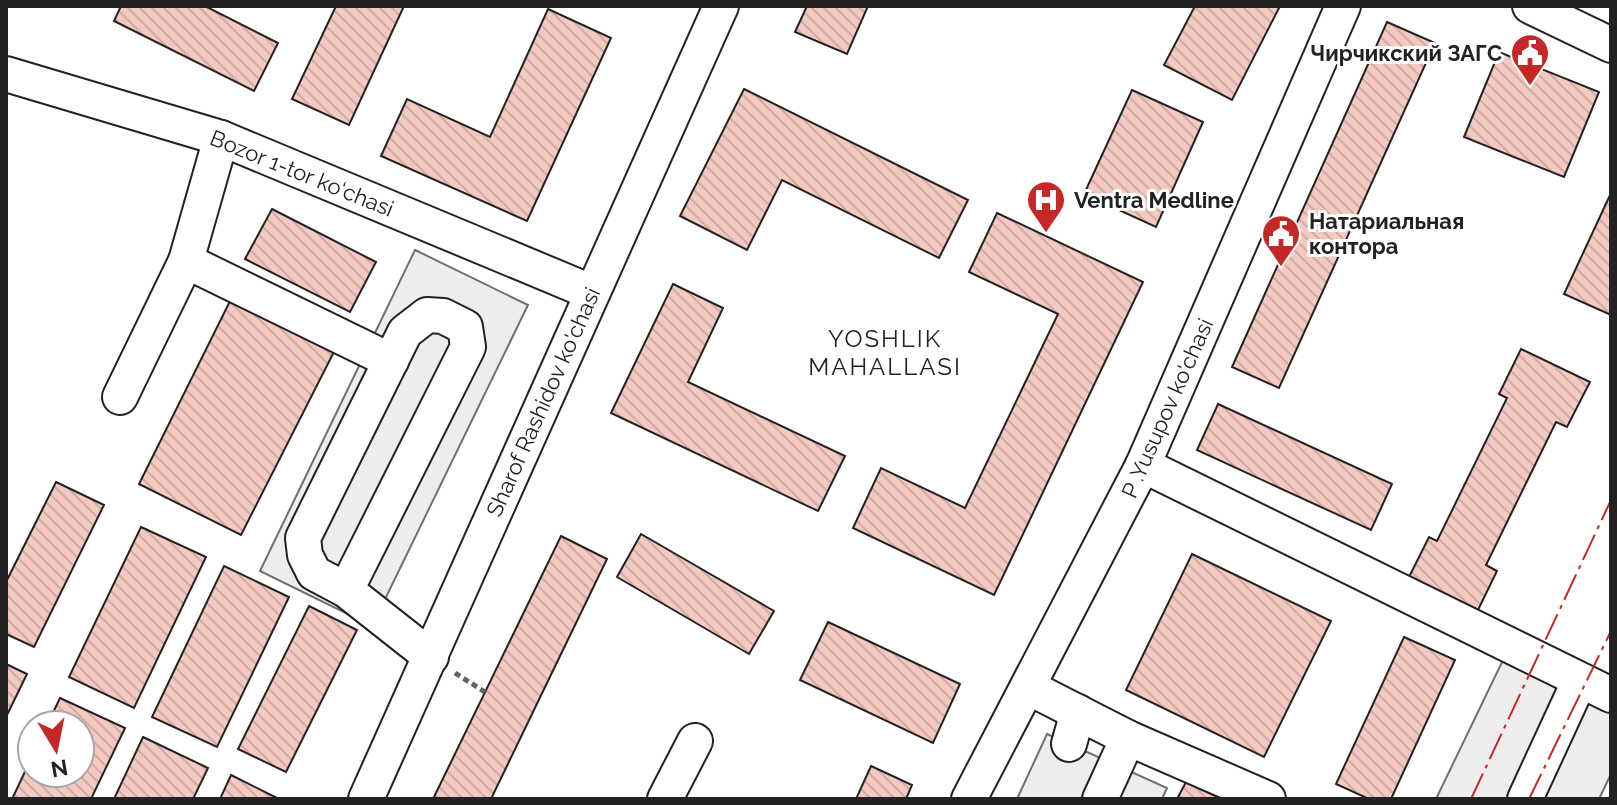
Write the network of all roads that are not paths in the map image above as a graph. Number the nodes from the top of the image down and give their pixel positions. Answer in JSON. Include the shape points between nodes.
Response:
{"nodes":[{"id":1,"x":721,"y":6,"type":"edge"},
{"id":2,"x":1343,"y":6,"type":"edge"},
{"id":3,"x":1530,"y":6,"type":"edge"},
{"id":4,"x":1611,"y":45,"type":"edge"},
{"id":5,"x":6,"y":74,"type":"edge"},
{"id":6,"x":221,"y":138,"type":"junction"},
{"id":7,"x":186,"y":261,"type":"junction"},
{"id":8,"x":591,"y":292,"type":"junction"},
{"id":9,"x":391,"y":361,"type":"junction"},
{"id":10,"x":120,"y":397,"type":"dead end"},
{"id":11,"x":1143,"y":465,"type":"junction"},
{"id":12,"x":346,"y":590,"type":"junction"},
{"id":13,"x":431,"y":657,"type":"junction"},
{"id":14,"x":1579,"y":682,"type":"junction"},
{"id":15,"x":1028,"y":687,"type":"junction"},
{"id":16,"x":1611,"y":695,"type":"edge"},
{"id":17,"x":1128,"y":738,"type":"junction"},
{"id":18,"x":695,"y":741,"type":"dead end"},
{"id":19,"x":366,"y":799,"type":"edge"},
{"id":20,"x":665,"y":799,"type":"edge"},
{"id":21,"x":969,"y":799,"type":"edge"},
{"id":22,"x":1100,"y":799,"type":"edge"},
{"id":23,"x":1268,"y":799,"type":"edge"},
{"id":24,"x":1525,"y":799,"type":"edge"}],
"edges":[{"from":1,"to":8,"type":"street","name":"Sharof Rashidov ko'chasi"},
{"from":2,"to":11,"type":"street","name":"P .Yusupov ko'chasi"},
{"from":3,"to":4,"type":"street"},
{"from":5,"to":6,"type":"street","name":"Bozor 1-tor ko‘chasi"},
{"from":6,"to":7,"type":"street"},
{"from":6,"to":8,"type":"street","name":"Bozor 1-tor ko‘chasi"},
{"from":7,"to":9,"type":"street"},
{"from":7,"to":10,"type":"street"},
{"from":8,"to":13,"type":"street","name":"Sharof Rashidov ko'chasi"},
{"from":9,"to":12,"type":"street","via":[[303,538],[314,573]]},
{"from":9,"to":12,"type":"street","via":[[405,332],[427,315],[465,327],[468,347],[461,366]]},
{"from":11,"to":14,"type":"street"},
{"from":11,"to":15,"type":"street","name":"P .Yusupov ko'chasi"},
{"from":12,"to":13,"type":"street"},
{"from":13,"to":19,"type":"street","name":"Sharof Rashidov ko'chasi"},
{"from":14,"to":16,"type":"street"},
{"from":14,"to":24,"type":"street"},
{"from":15,"to":17,"type":"street","via":[[1074,728]]},
{"from":15,"to":21,"type":"street","name":"P .Yusupov ko'chasi"},
{"from":17,"to":22,"type":"street"},
{"from":17,"to":23,"type":"street"},
{"from":18,"to":20,"type":"street"}]}
